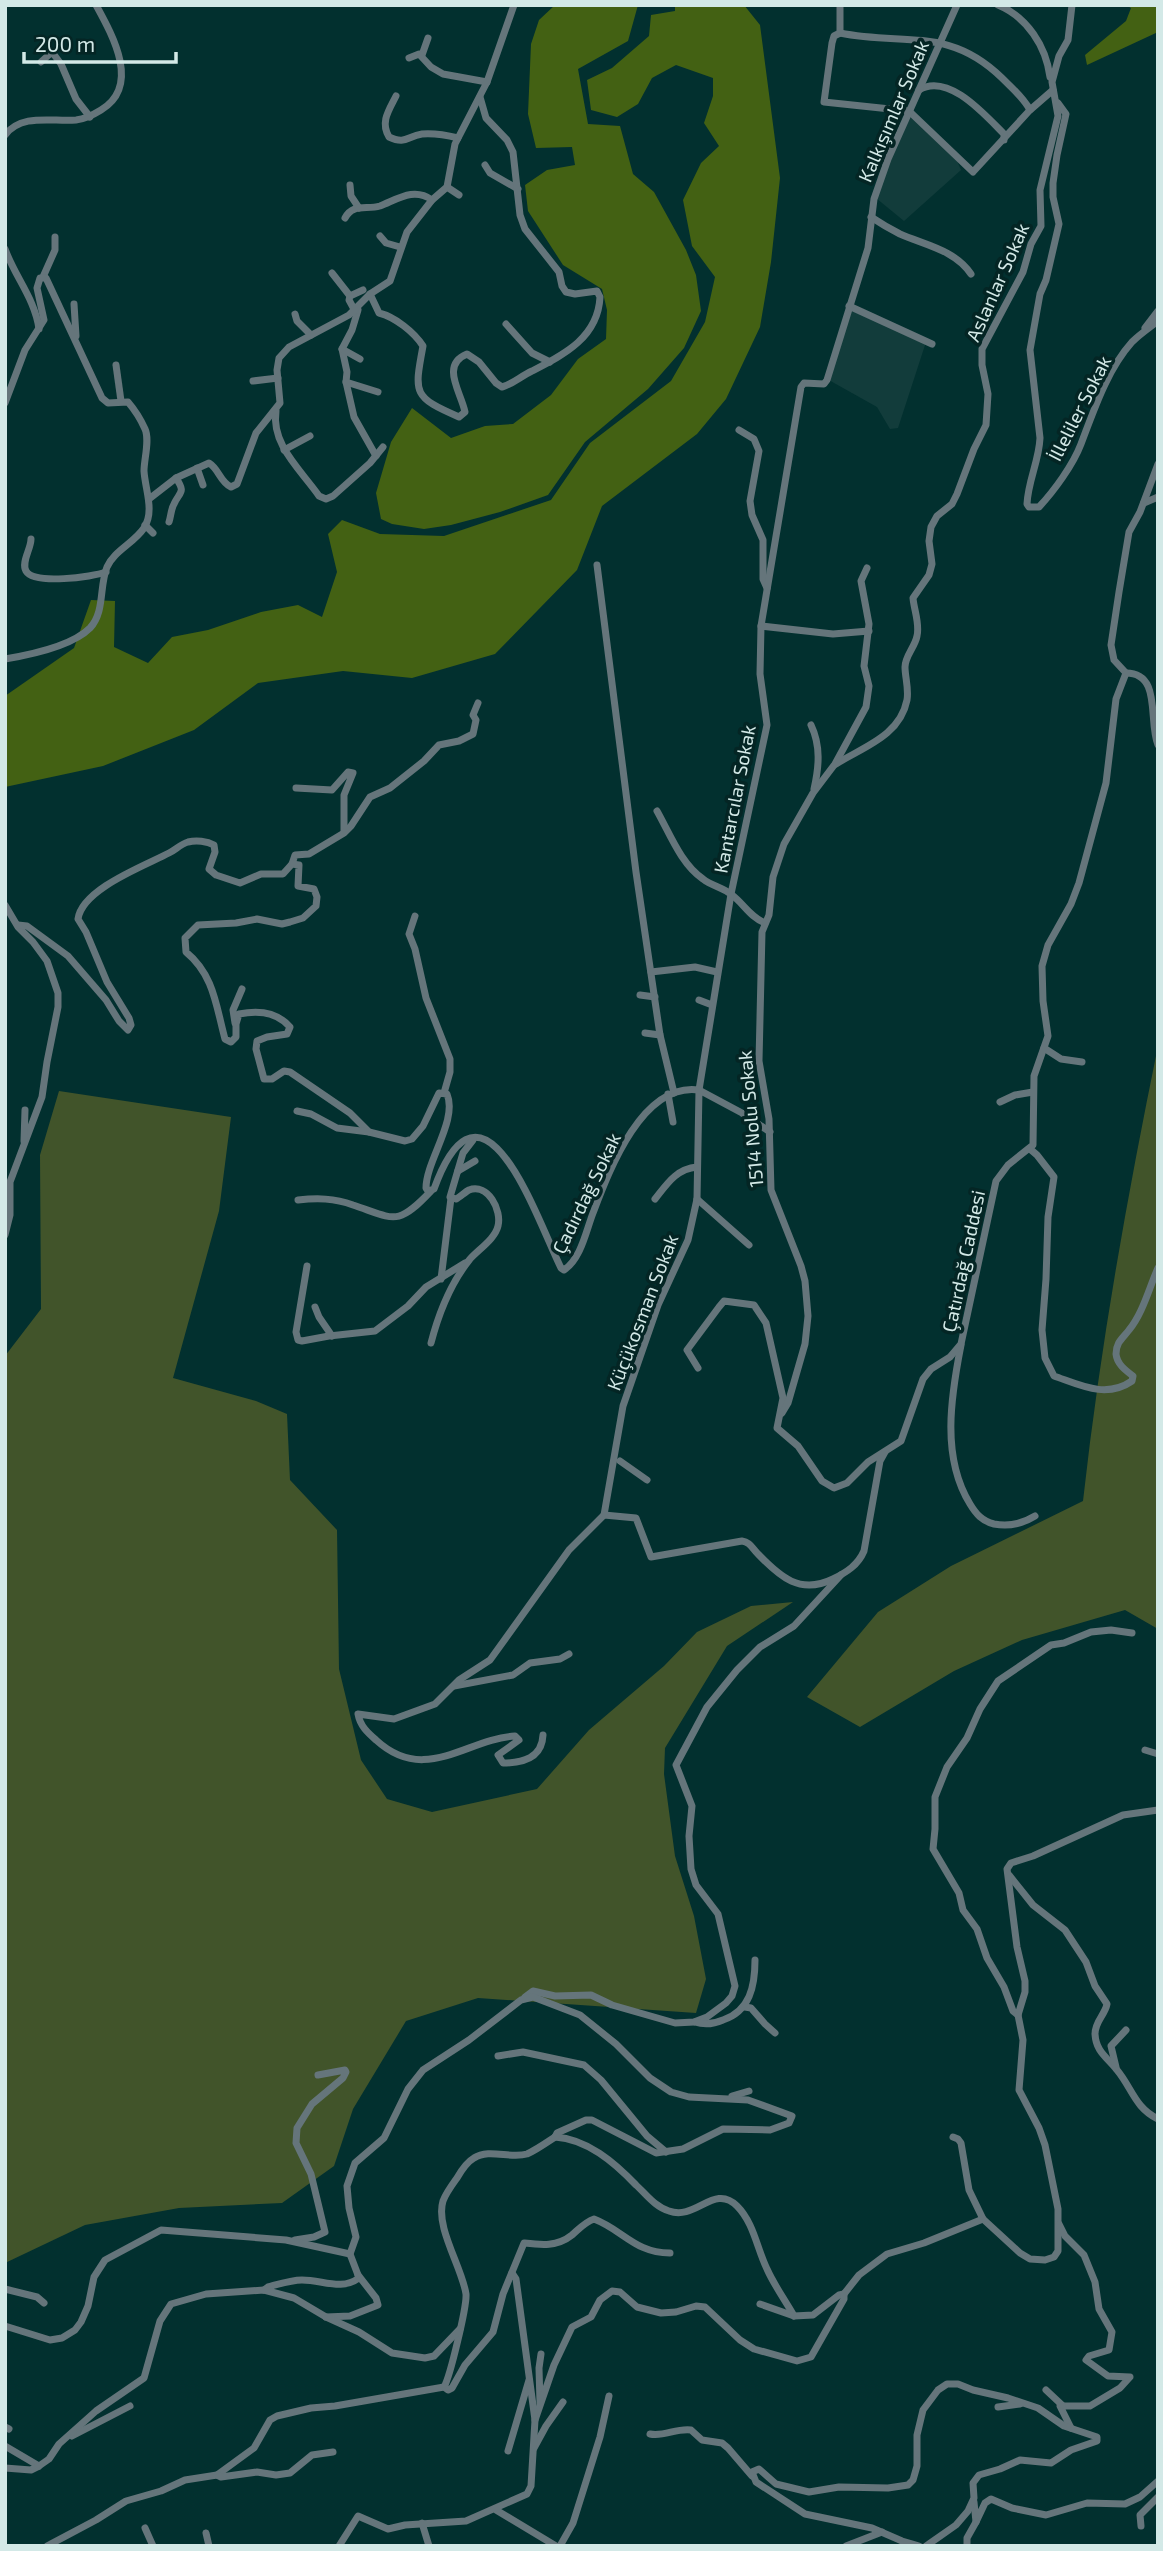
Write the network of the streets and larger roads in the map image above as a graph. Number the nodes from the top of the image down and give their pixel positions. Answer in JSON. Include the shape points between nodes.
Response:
{"nodes":[{"id":1,"x":96,"y":5,"type":"edge"},
{"id":2,"x":514,"y":5,"type":"edge"},
{"id":3,"x":840,"y":5,"type":"edge"},
{"id":4,"x":957,"y":5,"type":"edge"},
{"id":5,"x":998,"y":5,"type":"edge"},
{"id":6,"x":1072,"y":5,"type":"edge"},
{"id":7,"x":840,"y":33,"type":"junction"},
{"id":8,"x":428,"y":38,"type":"dead end"},
{"id":9,"x":940,"y":42,"type":"junction"},
{"id":10,"x":422,"y":55,"type":"junction"},
{"id":11,"x":409,"y":58,"type":"dead end"},
{"id":12,"x":41,"y":62,"type":"dead end"},
{"id":13,"x":486,"y":82,"type":"junction"},
{"id":14,"x":1053,"y":86,"type":"junction"},
{"id":15,"x":918,"y":90,"type":"junction"},
{"id":16,"x":396,"y":96,"type":"dead end"},
{"id":17,"x":480,"y":97,"type":"junction"},
{"id":18,"x":1058,"y":103,"type":"junction"},
{"id":19,"x":1030,"y":110,"type":"junction"},
{"id":20,"x":909,"y":111,"type":"junction"},
{"id":21,"x":90,"y":117,"type":"junction"},
{"id":22,"x":5,"y":135,"type":"edge"},
{"id":23,"x":458,"y":138,"type":"junction"},
{"id":24,"x":1004,"y":139,"type":"junction"},
{"id":25,"x":485,"y":165,"type":"dead end"},
{"id":26,"x":350,"y":185,"type":"dead end"},
{"id":27,"x":447,"y":187,"type":"junction"},
{"id":28,"x":517,"y":189,"type":"junction"},
{"id":29,"x":459,"y":195,"type":"dead end"},
{"id":30,"x":432,"y":200,"type":"junction"},
{"id":31,"x":359,"y":208,"type":"junction"},
{"id":32,"x":871,"y":217,"type":"junction"},
{"id":33,"x":345,"y":218,"type":"dead end"},
{"id":34,"x":380,"y":236,"type":"dead end"},
{"id":35,"x":55,"y":237,"type":"dead end"},
{"id":36,"x":400,"y":247,"type":"junction"},
{"id":37,"x":5,"y":249,"type":"edge"},
{"id":38,"x":332,"y":273,"type":"dead end"},
{"id":39,"x":971,"y":274,"type":"dead end"},
{"id":40,"x":43,"y":276,"type":"junction"},
{"id":41,"x":367,"y":292,"type":"junction"},
{"id":42,"x":350,"y":296,"type":"junction"},
{"id":43,"x":74,"y":304,"type":"dead end"},
{"id":44,"x":849,"y":306,"type":"junction"},
{"id":45,"x":356,"y":310,"type":"junction"},
{"id":46,"x":1158,"y":311,"type":"edge"},
{"id":47,"x":295,"y":314,"type":"dead end"},
{"id":48,"x":1158,"y":321,"type":"edge"},
{"id":49,"x":506,"y":324,"type":"dead end"},
{"id":50,"x":39,"y":330,"type":"junction"},
{"id":51,"x":1141,"y":334,"type":"junction"},
{"id":52,"x":311,"y":335,"type":"junction"},
{"id":53,"x":932,"y":344,"type":"dead end"},
{"id":54,"x":77,"y":347,"type":"junction"},
{"id":55,"x":342,"y":349,"type":"junction"},
{"id":56,"x":360,"y":359,"type":"dead end"},
{"id":57,"x":550,"y":362,"type":"junction"},
{"id":58,"x":116,"y":365,"type":"dead end"},
{"id":59,"x":278,"y":378,"type":"junction"},
{"id":60,"x":253,"y":382,"type":"dead end"},
{"id":61,"x":346,"y":382,"type":"junction"},
{"id":62,"x":377,"y":392,"type":"dead end"},
{"id":63,"x":121,"y":401,"type":"junction"},
{"id":64,"x":5,"y":403,"type":"edge"},
{"id":65,"x":276,"y":410,"type":"junction"},
{"id":66,"x":739,"y":430,"type":"dead end"},
{"id":67,"x":310,"y":436,"type":"dead end"},
{"id":68,"x":383,"y":447,"type":"dead end"},
{"id":69,"x":284,"y":450,"type":"junction"},
{"id":70,"x":376,"y":456,"type":"junction"},
{"id":71,"x":1158,"y":464,"type":"edge"},
{"id":72,"x":197,"y":468,"type":"junction"},
{"id":73,"x":176,"y":478,"type":"junction"},
{"id":74,"x":203,"y":485,"type":"dead end"},
{"id":75,"x":1158,"y":497,"type":"edge"},
{"id":76,"x":149,"y":499,"type":"junction"},
{"id":77,"x":1143,"y":503,"type":"junction"},
{"id":78,"x":169,"y":522,"type":"dead end"},
{"id":79,"x":145,"y":525,"type":"junction"},
{"id":80,"x":153,"y":533,"type":"dead end"},
{"id":81,"x":31,"y":539,"type":"dead end"},
{"id":82,"x":597,"y":565,"type":"dead end"},
{"id":83,"x":867,"y":568,"type":"dead end"},
{"id":84,"x":106,"y":572,"type":"junction"},
{"id":85,"x":767,"y":589,"type":"junction"},
{"id":86,"x":761,"y":626,"type":"junction"},
{"id":87,"x":869,"y":631,"type":"junction"},
{"id":88,"x":5,"y":659,"type":"edge"},
{"id":89,"x":1126,"y":673,"type":"junction"},
{"id":90,"x":478,"y":703,"type":"dead end"},
{"id":91,"x":811,"y":725,"type":"dead end"},
{"id":92,"x":1158,"y":745,"type":"edge"},
{"id":93,"x":835,"y":764,"type":"junction"},
{"id":94,"x":296,"y":788,"type":"dead end"},
{"id":95,"x":813,"y":793,"type":"junction"},
{"id":96,"x":657,"y":811,"type":"dead end"},
{"id":97,"x":344,"y":833,"type":"junction"},
{"id":98,"x":292,"y":864,"type":"junction"},
{"id":99,"x":732,"y":894,"type":"junction"},
{"id":100,"x":5,"y":905,"type":"edge"},
{"id":101,"x":415,"y":916,"type":"dead end"},
{"id":102,"x":765,"y":923,"type":"junction"},
{"id":103,"x":18,"y":925,"type":"junction"},
{"id":104,"x":652,"y":972,"type":"junction"},
{"id":105,"x":717,"y":972,"type":"junction"},
{"id":106,"x":242,"y":989,"type":"dead end"},
{"id":107,"x":639,"y":995,"type":"dead end"},
{"id":108,"x":655,"y":997,"type":"junction"},
{"id":109,"x":699,"y":1000,"type":"dead end"},
{"id":110,"x":712,"y":1005,"type":"junction"},
{"id":111,"x":236,"y":1024,"type":"junction"},
{"id":112,"x":645,"y":1033,"type":"dead end"},
{"id":113,"x":660,"y":1035,"type":"junction"},
{"id":114,"x":1044,"y":1048,"type":"junction"},
{"id":115,"x":1082,"y":1062,"type":"dead end"},
{"id":116,"x":699,"y":1090,"type":"junction"},
{"id":117,"x":1033,"y":1092,"type":"junction"},
{"id":118,"x":444,"y":1093,"type":"junction"},
{"id":119,"x":671,"y":1093,"type":"junction"},
{"id":120,"x":1000,"y":1102,"type":"dead end"},
{"id":121,"x":25,"y":1110,"type":"dead end"},
{"id":122,"x":297,"y":1111,"type":"dead end"},
{"id":123,"x":673,"y":1122,"type":"dead end"},
{"id":124,"x":369,"y":1132,"type":"junction"},
{"id":125,"x":770,"y":1132,"type":"junction"},
{"id":126,"x":477,"y":1138,"type":"junction"},
{"id":127,"x":24,"y":1145,"type":"junction"},
{"id":128,"x":1030,"y":1149,"type":"junction"},
{"id":129,"x":475,"y":1161,"type":"dead end"},
{"id":130,"x":697,"y":1167,"type":"junction"},
{"id":131,"x":457,"y":1172,"type":"junction"},
{"id":132,"x":431,"y":1191,"type":"junction"},
{"id":133,"x":452,"y":1198,"type":"junction"},
{"id":134,"x":655,"y":1199,"type":"dead end"},
{"id":135,"x":697,"y":1199,"type":"junction"},
{"id":136,"x":298,"y":1200,"type":"dead end"},
{"id":137,"x":5,"y":1235,"type":"edge"},
{"id":138,"x":749,"y":1245,"type":"dead end"},
{"id":139,"x":471,"y":1258,"type":"junction"},
{"id":140,"x":307,"y":1266,"type":"dead end"},
{"id":141,"x":1158,"y":1268,"type":"edge"},
{"id":142,"x":441,"y":1279,"type":"junction"},
{"id":143,"x":315,"y":1307,"type":"dead end"},
{"id":144,"x":332,"y":1336,"type":"junction"},
{"id":145,"x":431,"y":1343,"type":"dead end"},
{"id":146,"x":961,"y":1344,"type":"junction"},
{"id":147,"x":698,"y":1368,"type":"dead end"},
{"id":148,"x":779,"y":1417,"type":"junction"},
{"id":149,"x":885,"y":1452,"type":"junction"},
{"id":150,"x":620,"y":1461,"type":"dead end"},
{"id":151,"x":648,"y":1480,"type":"dead end"},
{"id":152,"x":604,"y":1514,"type":"junction"},
{"id":153,"x":1035,"y":1516,"type":"dead end"},
{"id":154,"x":841,"y":1575,"type":"junction"},
{"id":155,"x":1132,"y":1633,"type":"dead end"},
{"id":156,"x":569,"y":1654,"type":"dead end"},
{"id":157,"x":453,"y":1686,"type":"junction"},
{"id":158,"x":543,"y":1735,"type":"dead end"},
{"id":159,"x":1145,"y":1750,"type":"dead end"},
{"id":160,"x":1158,"y":1754,"type":"edge"},
{"id":161,"x":1158,"y":1810,"type":"edge"},
{"id":162,"x":1007,"y":1872,"type":"junction"},
{"id":163,"x":755,"y":1960,"type":"dead end"},
{"id":164,"x":521,"y":2000,"type":"junction"},
{"id":165,"x":745,"y":2007,"type":"junction"},
{"id":166,"x":1018,"y":2014,"type":"junction"},
{"id":167,"x":694,"y":2022,"type":"junction"},
{"id":168,"x":1126,"y":2030,"type":"dead end"},
{"id":169,"x":775,"y":2033,"type":"dead end"},
{"id":170,"x":498,"y":2056,"type":"dead end"},
{"id":171,"x":1116,"y":2068,"type":"junction"},
{"id":172,"x":318,"y":2075,"type":"dead end"},
{"id":173,"x":749,"y":2091,"type":"dead end"},
{"id":174,"x":729,"y":2098,"type":"junction"},
{"id":175,"x":1158,"y":2119,"type":"edge"},
{"id":176,"x":555,"y":2137,"type":"junction"},
{"id":177,"x":953,"y":2137,"type":"dead end"},
{"id":178,"x":666,"y":2152,"type":"junction"},
{"id":179,"x":983,"y":2219,"type":"junction"},
{"id":180,"x":1058,"y":2220,"type":"junction"},
{"id":181,"x":288,"y":2241,"type":"junction"},
{"id":182,"x":670,"y":2253,"type":"dead end"},
{"id":183,"x":351,"y":2254,"type":"junction"},
{"id":184,"x":512,"y":2273,"type":"junction"},
{"id":185,"x":358,"y":2275,"type":"junction"},
{"id":186,"x":5,"y":2289,"type":"edge"},
{"id":187,"x":264,"y":2290,"type":"junction"},
{"id":188,"x":844,"y":2294,"type":"junction"},
{"id":189,"x":44,"y":2302,"type":"dead end"},
{"id":190,"x":760,"y":2304,"type":"dead end"},
{"id":191,"x":794,"y":2316,"type":"junction"},
{"id":192,"x":326,"y":2317,"type":"junction"},
{"id":193,"x":5,"y":2326,"type":"edge"},
{"id":194,"x":460,"y":2329,"type":"junction"},
{"id":195,"x":541,"y":2354,"type":"dead end"},
{"id":196,"x":531,"y":2376,"type":"junction"},
{"id":197,"x":444,"y":2387,"type":"junction"},
{"id":198,"x":1046,"y":2390,"type":"dead end"},
{"id":199,"x":609,"y":2396,"type":"dead end"},
{"id":200,"x":563,"y":2402,"type":"dead end"},
{"id":201,"x":1024,"y":2404,"type":"junction"},
{"id":202,"x":1062,"y":2405,"type":"junction"},
{"id":203,"x":130,"y":2406,"type":"dead end"},
{"id":204,"x":999,"y":2407,"type":"dead end"},
{"id":205,"x":540,"y":2411,"type":"junction"},
{"id":206,"x":535,"y":2420,"type":"junction"},
{"id":207,"x":1071,"y":2428,"type":"junction"},
{"id":208,"x":650,"y":2434,"type":"dead end"},
{"id":209,"x":65,"y":2440,"type":"junction"},
{"id":210,"x":5,"y":2446,"type":"edge"},
{"id":211,"x":508,"y":2451,"type":"dead end"},
{"id":212,"x":333,"y":2452,"type":"dead end"},
{"id":213,"x":533,"y":2452,"type":"junction"},
{"id":214,"x":39,"y":2466,"type":"junction"},
{"id":215,"x":5,"y":2468,"type":"edge"},
{"id":216,"x":217,"y":2475,"type":"junction"},
{"id":217,"x":752,"y":2476,"type":"junction"},
{"id":218,"x":1158,"y":2481,"type":"edge"},
{"id":219,"x":1158,"y":2497,"type":"edge"},
{"id":220,"x":974,"y":2498,"type":"junction"},
{"id":221,"x":496,"y":2510,"type":"junction"},
{"id":222,"x":976,"y":2522,"type":"junction"},
{"id":223,"x":422,"y":2523,"type":"junction"},
{"id":224,"x":1141,"y":2526,"type":"dead end"},
{"id":225,"x":145,"y":2528,"type":"dead end"},
{"id":226,"x":882,"y":2532,"type":"junction"},
{"id":227,"x":206,"y":2533,"type":"dead end"},
{"id":228,"x":47,"y":2546,"type":"edge"},
{"id":229,"x":153,"y":2546,"type":"edge"},
{"id":230,"x":209,"y":2546,"type":"edge"},
{"id":231,"x":339,"y":2546,"type":"edge"},
{"id":232,"x":429,"y":2546,"type":"edge"},
{"id":233,"x":558,"y":2546,"type":"edge"},
{"id":234,"x":846,"y":2546,"type":"edge"},
{"id":235,"x":919,"y":2546,"type":"edge"},
{"id":236,"x":926,"y":2546,"type":"edge"},
{"id":237,"x":967,"y":2546,"type":"edge"}],
"edges":[{"from":1,"to":21,"type":"street","via":[[122,68],[117,97]]},
{"from":2,"to":13,"type":"street"},
{"from":3,"to":7,"type":"street"},
{"from":4,"to":9,"type":"street","name":"Kalkışımlar Sokak"},
{"from":5,"to":14,"type":"street","name":"Aslanlar Sokak","via":[[1028,26],[1045,55]]},
{"from":6,"to":14,"type":"street","via":[[1068,40],[1059,56]]},
{"from":7,"to":9,"type":"street"},
{"from":7,"to":20,"type":"street","via":[[832,43],[824,102]]},
{"from":8,"to":10,"type":"street"},
{"from":9,"to":15,"type":"street","name":"Kalkışımlar Sokak"},
{"from":9,"to":19,"type":"street","via":[[985,61]]},
{"from":10,"to":11,"type":"street"},
{"from":10,"to":13,"type":"street","via":[[440,73]]},
{"from":12,"to":21,"type":"street","via":[[52,52]]},
{"from":13,"to":17,"type":"street"},
{"from":14,"to":18,"type":"street","name":"Aslanlar Sokak"},
{"from":14,"to":19,"type":"street"},
{"from":15,"to":20,"type":"street","name":"Kalkışımlar Sokak"},
{"from":15,"to":24,"type":"street","via":[[933,85],[953,91],[976,107]]},
{"from":16,"to":23,"type":"street","via":[[384,120],[389,137],[402,141],[422,134]]},
{"from":17,"to":23,"type":"street"},
{"from":17,"to":28,"type":"street","via":[[486,118],[513,152]]},
{"from":18,"to":51,"type":"street","name":"İlleliler Sokak","via":[[1066,114],[1053,183],[1059,224],[1030,350],[1040,451],[1028,491],[1030,507],[1039,508],[1059,482],[1081,446],[1109,380]]},
{"from":18,"to":93,"type":"street","name":"Aslanlar Sokak","via":[[1059,116],[1040,190],[1041,226],[1027,265],[982,349],[988,394],[986,425],[952,504],[937,516],[929,534],[932,564],[913,598],[918,631],[905,665],[905,706],[889,731],[868,748]]},
{"from":19,"to":24,"type":"street"},
{"from":20,"to":24,"type":"street","via":[[973,172]]},
{"from":20,"to":32,"type":"street","name":"Kalkışımlar Sokak","via":[[881,178]]},
{"from":21,"to":22,"type":"street","via":[[30,121]]},
{"from":23,"to":27,"type":"street"},
{"from":25,"to":28,"type":"street"},
{"from":26,"to":31,"type":"street"},
{"from":27,"to":29,"type":"street"},
{"from":27,"to":30,"type":"street"},
{"from":28,"to":57,"type":"street","via":[[525,229],[559,272],[566,292],[597,291],[600,298],[585,336]]},
{"from":30,"to":31,"type":"street","via":[[411,194],[377,207]]},
{"from":30,"to":36,"type":"street"},
{"from":31,"to":33,"type":"street"},
{"from":32,"to":39,"type":"street","via":[[952,256]]},
{"from":32,"to":44,"type":"street","name":"Kalkışımlar Sokak","via":[[868,248]]},
{"from":34,"to":36,"type":"street"},
{"from":35,"to":40,"type":"street","via":[[55,250]]},
{"from":36,"to":41,"type":"street","via":[[390,281]]},
{"from":37,"to":50,"type":"street","via":[[30,298]]},
{"from":38,"to":42,"type":"street"},
{"from":40,"to":50,"type":"street","via":[[37,284],[45,316]]},
{"from":40,"to":54,"type":"street","via":[[51,283]]},
{"from":41,"to":42,"type":"street"},
{"from":41,"to":45,"type":"street"},
{"from":41,"to":57,"type":"street","via":[[379,313],[409,330],[423,346],[417,372],[423,398],[459,417],[465,412],[454,377],[458,358],[467,354],[502,387]]},
{"from":42,"to":45,"type":"street"},
{"from":43,"to":54,"type":"street"},
{"from":44,"to":53,"type":"street"},
{"from":44,"to":85,"type":"street","name":"Kantarcılar Sokak","via":[[827,380],[801,387]]},
{"from":45,"to":52,"type":"street"},
{"from":45,"to":55,"type":"street"},
{"from":46,"to":51,"type":"street"},
{"from":47,"to":52,"type":"street"},
{"from":48,"to":51,"type":"street","name":"İlleliler Sokak"},
{"from":49,"to":57,"type":"street","via":[[532,353]]},
{"from":50,"to":64,"type":"street","via":[[25,350]]},
{"from":52,"to":59,"type":"street","via":[[279,358]]},
{"from":54,"to":63,"type":"street","via":[[104,401]]},
{"from":55,"to":56,"type":"street"},
{"from":55,"to":61,"type":"street"},
{"from":58,"to":63,"type":"street"},
{"from":59,"to":60,"type":"street"},
{"from":59,"to":65,"type":"street","via":[[280,403]]},
{"from":61,"to":62,"type":"street"},
{"from":61,"to":70,"type":"street","via":[[354,417]]},
{"from":63,"to":76,"type":"street","via":[[130,404],[146,431],[144,472]]},
{"from":65,"to":69,"type":"street","via":[[275,424]]},
{"from":65,"to":72,"type":"street","via":[[256,433],[237,484],[224,484],[209,463]]},
{"from":66,"to":85,"type":"street","via":[[754,439],[759,451],[750,501],[763,540]]},
{"from":67,"to":69,"type":"street"},
{"from":68,"to":70,"type":"street"},
{"from":69,"to":70,"type":"street","via":[[326,499]]},
{"from":71,"to":77,"type":"street"},
{"from":72,"to":73,"type":"street"},
{"from":72,"to":74,"type":"street"},
{"from":73,"to":76,"type":"street"},
{"from":73,"to":78,"type":"street","via":[[181,493]]},
{"from":75,"to":77,"type":"street"},
{"from":76,"to":79,"type":"street"},
{"from":77,"to":89,"type":"street","via":[[1129,532],[1111,645],[1116,663]]},
{"from":79,"to":80,"type":"street"},
{"from":79,"to":84,"type":"street"},
{"from":81,"to":84,"type":"street","via":[[25,567],[28,574],[89,577]]},
{"from":82,"to":104,"type":"street"},
{"from":83,"to":87,"type":"street","name":"1514 Nolu Sokak","via":[[861,589]]},
{"from":84,"to":88,"type":"street","via":[[98,614],[86,632]]},
{"from":85,"to":86,"type":"street","name":"Kantarcılar Sokak"},
{"from":86,"to":87,"type":"street","via":[[833,634]]},
{"from":86,"to":99,"type":"street","name":"Kantarcılar Sokak","via":[[760,674],[767,725]]},
{"from":87,"to":93,"type":"street","name":"1514 Nolu Sokak","via":[[864,666],[869,686],[866,707]]},
{"from":89,"to":92,"type":"street","via":[[1136,673],[1148,685]]},
{"from":89,"to":114,"type":"street","via":[[1116,699],[1106,783],[1079,883],[1042,966],[1048,1036]]},
{"from":90,"to":97,"type":"street","via":[[472,715],[476,720],[473,734],[439,745],[390,788],[376,792]]},
{"from":91,"to":95,"type":"street","via":[[818,749]]},
{"from":93,"to":95,"type":"street","name":"1514 Nolu Sokak"},
{"from":94,"to":97,"type":"street","via":[[332,790],[348,772],[353,773],[344,795]]},
{"from":95,"to":102,"type":"street","name":"1514 Nolu Sokak","via":[[784,844]]},
{"from":96,"to":99,"type":"street","via":[[695,872]]},
{"from":97,"to":98,"type":"street","via":[[309,854],[295,856]]},
{"from":98,"to":103,"type":"street","via":[[283,874],[232,882],[209,869],[214,845],[186,842],[120,877],[83,906],[78,919],[107,982],[130,1018],[128,1030],[68,956],[27,926]]},
{"from":98,"to":111,"type":"street","via":[[300,868],[298,886],[314,889],[317,897],[316,906],[303,918],[282,924],[257,919],[198,925],[185,938],[186,952],[199,963],[211,986],[228,1042],[236,1037]]},
{"from":99,"to":102,"type":"street"},
{"from":99,"to":105,"type":"street","name":"Kantarcılar Sokak"},
{"from":100,"to":103,"type":"street"},
{"from":101,"to":118,"type":"street","via":[[409,934],[426,998],[450,1059]]},
{"from":102,"to":125,"type":"street","name":"1514 Nolu Sokak","via":[[759,970],[759,1062]]},
{"from":103,"to":127,"type":"street","via":[[47,961],[58,993],[45,1088]]},
{"from":104,"to":105,"type":"street","via":[[695,967]]},
{"from":104,"to":108,"type":"street"},
{"from":105,"to":110,"type":"street","name":"Kantarcılar Sokak"},
{"from":106,"to":111,"type":"street","via":[[233,1010]]},
{"from":107,"to":108,"type":"street"},
{"from":108,"to":113,"type":"street"},
{"from":109,"to":110,"type":"street"},
{"from":110,"to":116,"type":"street","name":"Kantarcılar Sokak"},
{"from":111,"to":124,"type":"street","via":[[239,1014],[245,1013],[282,1018],[290,1027],[287,1034],[257,1041],[264,1079],[290,1072],[350,1113]]},
{"from":112,"to":113,"type":"street"},
{"from":113,"to":119,"type":"street"},
{"from":114,"to":115,"type":"street","via":[[1061,1059]]},
{"from":114,"to":117,"type":"street"},
{"from":116,"to":119,"type":"street"},
{"from":116,"to":125,"type":"street"},
{"from":116,"to":130,"type":"street","name":"Küçükosman Sokak"},
{"from":117,"to":120,"type":"street"},
{"from":117,"to":128,"type":"street"},
{"from":118,"to":124,"type":"street","via":[[439,1093],[412,1139]]},
{"from":118,"to":132,"type":"street","via":[[450,1102],[426,1184]]},
{"from":119,"to":123,"type":"street"},
{"from":119,"to":126,"type":"street","name":"Çadırdağ Sokak","via":[[646,1111],[623,1147],[575,1258],[564,1270],[506,1157],[493,1143]]},
{"from":121,"to":127,"type":"street"},
{"from":122,"to":124,"type":"street","via":[[337,1128]]},
{"from":125,"to":148,"type":"street","name":"1514 Nolu Sokak","via":[[771,1190],[801,1266],[808,1316],[791,1396]]},
{"from":126,"to":131,"type":"street","via":[[469,1142]]},
{"from":126,"to":132,"type":"street","via":[[465,1140],[453,1150]]},
{"from":127,"to":137,"type":"street","via":[[10,1182]]},
{"from":128,"to":141,"type":"street","via":[[1054,1177],[1042,1330],[1045,1358],[1054,1376],[1107,1391],[1132,1381],[1133,1376],[1116,1356],[1118,1343],[1131,1328]]},
{"from":128,"to":146,"type":"street","name":"Çatırdağ Caddesi","via":[[996,1181]]},
{"from":129,"to":131,"type":"street"},
{"from":130,"to":134,"type":"street","via":[[677,1173]]},
{"from":130,"to":135,"type":"street","name":"Küçükosman Sokak"},
{"from":131,"to":133,"type":"street"},
{"from":132,"to":136,"type":"street","via":[[399,1217],[384,1217],[336,1200]]},
{"from":133,"to":139,"type":"street","via":[[478,1189],[495,1204],[498,1228]]},
{"from":133,"to":142,"type":"street"},
{"from":135,"to":138,"type":"street"},
{"from":135,"to":152,"type":"street","name":"Küçükosman Sokak","via":[[688,1240],[658,1305],[623,1406]]},
{"from":139,"to":142,"type":"street"},
{"from":139,"to":145,"type":"street","via":[[439,1312]]},
{"from":140,"to":144,"type":"street","via":[[298,1340]]},
{"from":142,"to":144,"type":"street","via":[[375,1331]]},
{"from":143,"to":144,"type":"street"},
{"from":146,"to":149,"type":"street","name":"Çatırdağ Caddesi","via":[[923,1378],[901,1441]]},
{"from":146,"to":153,"type":"street","via":[[951,1429],[958,1484],[976,1514],[988,1522],[1015,1525]]},
{"from":147,"to":148,"type":"street","via":[[687,1350],[724,1301],[754,1304],[766,1323],[783,1398]]},
{"from":148,"to":149,"type":"street","name":"Çatırdağ Caddesi","via":[[777,1427],[834,1488]]},
{"from":149,"to":154,"type":"street","via":[[864,1551],[859,1563]]},
{"from":150,"to":151,"type":"street"},
{"from":152,"to":154,"type":"street","via":[[636,1518],[652,1557],[742,1541],[789,1581],[814,1586]]},
{"from":152,"to":157,"type":"street","via":[[569,1550],[492,1658]]},
{"from":154,"to":167,"type":"street","via":[[794,1626],[760,1647],[737,1670],[707,1707],[676,1765],[692,1806],[691,1869],[696,1885],[718,1914],[735,1986],[719,2009]]},
{"from":155,"to":166,"type":"street","via":[[1105,1630],[1051,1645],[998,1681],[947,1767],[935,1797],[933,1849]]},
{"from":156,"to":157,"type":"street","via":[[530,1663],[513,1675]]},
{"from":157,"to":158,"type":"street","via":[[435,1704],[399,1718],[359,1713],[359,1721],[386,1749],[422,1759],[448,1757],[515,1736],[519,1740],[498,1758],[503,1763],[520,1762],[540,1750]]},
{"from":159,"to":160,"type":"street"},
{"from":161,"to":162,"type":"street","via":[[1123,1815],[1011,1863]]},
{"from":162,"to":166,"type":"street","via":[[1026,1981]]},
{"from":162,"to":171,"type":"street","via":[[1033,1905],[1065,1930],[1086,1962],[1107,2004],[1096,2026],[1097,2043]]},
{"from":163,"to":165,"type":"street","via":[[755,1980]]},
{"from":164,"to":167,"type":"street","via":[[533,1991],[591,1995],[668,2022]]},
{"from":164,"to":174,"type":"street","via":[[533,1997],[580,2015],[671,2092]]},
{"from":164,"to":183,"type":"street","via":[[423,2070],[408,2089],[384,2138],[355,2163],[347,2186],[356,2237]]},
{"from":165,"to":167,"type":"street","via":[[721,2021]]},
{"from":165,"to":169,"type":"street"},
{"from":166,"to":180,"type":"street","via":[[1023,2040],[1019,2090],[1045,2145]]},
{"from":168,"to":171,"type":"street","via":[[1111,2046]]},
{"from":170,"to":178,"type":"street","via":[[523,2052],[584,2066]]},
{"from":171,"to":175,"type":"street","via":[[1135,2101]]},
{"from":172,"to":181,"type":"street","via":[[346,2072],[312,2104],[297,2128],[296,2143],[311,2174],[325,2232]]},
{"from":173,"to":174,"type":"street"},
{"from":174,"to":178,"type":"street","via":[[748,2100],[792,2119],[770,2130],[723,2129],[683,2149]]},
{"from":176,"to":178,"type":"street","via":[[592,2120],[647,2150]]},
{"from":176,"to":191,"type":"street","via":[[572,2138],[593,2149],[670,2212],[689,2211],[711,2199],[729,2200],[747,2219],[767,2270]]},
{"from":176,"to":194,"type":"street","via":[[527,2154],[476,2156],[444,2199],[443,2219],[466,2296]]},
{"from":177,"to":179,"type":"street","via":[[961,2143],[969,2190]]},
{"from":179,"to":180,"type":"street","via":[[1020,2253],[1045,2260],[1058,2251]]},
{"from":179,"to":188,"type":"street","via":[[887,2254],[859,2275]]},
{"from":180,"to":202,"type":"street","via":[[1065,2236],[1084,2255],[1099,2309],[1112,2332],[1109,2350],[1086,2360],[1108,2376],[1130,2376],[1120,2388],[1090,2406]]},
{"from":181,"to":183,"type":"street"},
{"from":181,"to":193,"type":"street","via":[[155,2232],[104,2260],[81,2322],[62,2339],[50,2340]]},
{"from":182,"to":184,"type":"street","via":[[635,2245],[594,2219],[556,2244],[524,2243]]},
{"from":183,"to":185,"type":"street"},
{"from":184,"to":196,"type":"street"},
{"from":184,"to":197,"type":"street","via":[[493,2332],[452,2388]]},
{"from":185,"to":187,"type":"street","via":[[350,2284],[300,2280]]},
{"from":185,"to":192,"type":"street","via":[[376,2298],[377,2307],[351,2316]]},
{"from":186,"to":189,"type":"street"},
{"from":187,"to":192,"type":"street","via":[[294,2298]]},
{"from":187,"to":209,"type":"street","via":[[206,2294],[171,2304],[160,2321],[144,2378],[96,2410]]},
{"from":188,"to":191,"type":"street","via":[[813,2315]]},
{"from":188,"to":205,"type":"street","via":[[811,2357],[797,2361],[754,2349],[705,2307],[661,2313],[637,2307],[612,2291],[600,2300],[591,2317],[572,2327]]},
{"from":190,"to":191,"type":"street"},
{"from":192,"to":194,"type":"street","via":[[391,2353],[425,2358],[434,2356]]},
{"from":194,"to":197,"type":"street"},
{"from":195,"to":205,"type":"street"},
{"from":196,"to":206,"type":"street"},
{"from":196,"to":211,"type":"street"},
{"from":197,"to":216,"type":"street","via":[[277,2416],[254,2448]]},
{"from":198,"to":202,"type":"street"},
{"from":199,"to":233,"type":"street","via":[[573,2523]]},
{"from":200,"to":213,"type":"street"},
{"from":201,"to":204,"type":"street"},
{"from":201,"to":207,"type":"street"},
{"from":201,"to":217,"type":"street","via":[[958,2384],[937,2390],[923,2410],[917,2466],[908,2485],[809,2492],[776,2484],[759,2469]]},
{"from":202,"to":207,"type":"street"},
{"from":203,"to":209,"type":"street"},
{"from":205,"to":206,"type":"street"},
{"from":206,"to":213,"type":"street"},
{"from":207,"to":220,"type":"street","via":[[1095,2434],[1097,2441],[1071,2449],[1051,2463],[1020,2460],[979,2475],[973,2483]]},
{"from":208,"to":217,"type":"street","via":[[691,2430],[709,2442],[722,2443]]},
{"from":209,"to":214,"type":"street"},
{"from":210,"to":214,"type":"street"},
{"from":212,"to":216,"type":"street","via":[[312,2455],[284,2474]]},
{"from":213,"to":221,"type":"street","via":[[527,2494]]},
{"from":214,"to":215,"type":"street","via":[[31,2470]]},
{"from":216,"to":228,"type":"street","via":[[185,2480],[127,2501]]},
{"from":217,"to":226,"type":"street","via":[[805,2514]]},
{"from":218,"to":222,"type":"street","via":[[1125,2504],[1087,2503],[1046,2515],[991,2499]]},
{"from":219,"to":224,"type":"street","via":[[1140,2515]]},
{"from":220,"to":222,"type":"street"},
{"from":220,"to":236,"type":"street","via":[[956,2525]]},
{"from":221,"to":223,"type":"street","via":[[466,2521]]},
{"from":221,"to":233,"type":"street"},
{"from":222,"to":237,"type":"street"},
{"from":223,"to":231,"type":"street","via":[[388,2529],[358,2516]]},
{"from":223,"to":232,"type":"street"},
{"from":225,"to":229,"type":"street"},
{"from":226,"to":234,"type":"street"},
{"from":226,"to":235,"type":"street"},
{"from":227,"to":230,"type":"street"}]}
